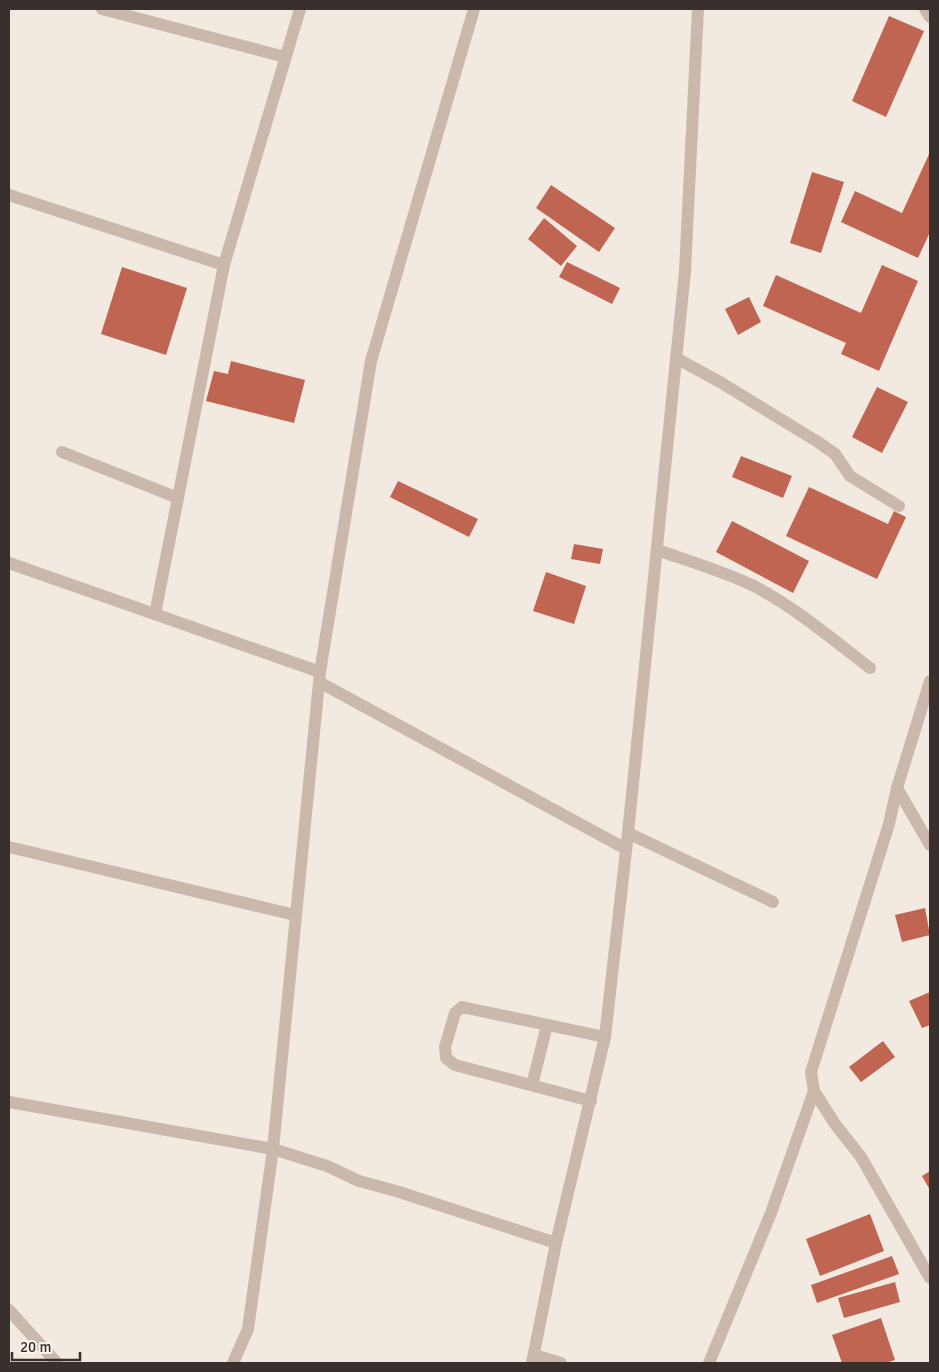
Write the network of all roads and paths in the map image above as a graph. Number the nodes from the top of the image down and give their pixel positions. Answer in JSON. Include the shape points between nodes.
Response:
{"nodes":[{"id":1,"x":102,"y":9,"type":"edge"},
{"id":2,"x":300,"y":9,"type":"edge"},
{"id":3,"x":474,"y":9,"type":"edge"},
{"id":4,"x":698,"y":9,"type":"edge"},
{"id":5,"x":926,"y":9,"type":"edge"},
{"id":6,"x":930,"y":17,"type":"edge"},
{"id":7,"x":285,"y":57,"type":"junction"},
{"id":8,"x":9,"y":194,"type":"edge"},
{"id":9,"x":224,"y":265,"type":"junction"},
{"id":10,"x":676,"y":358,"type":"junction"},
{"id":11,"x":62,"y":452,"type":"dead end"},
{"id":12,"x":178,"y":498,"type":"junction"},
{"id":13,"x":899,"y":506,"type":"dead end"},
{"id":14,"x":657,"y":550,"type":"junction"},
{"id":15,"x":9,"y":563,"type":"edge"},
{"id":16,"x":156,"y":614,"type":"junction"},
{"id":17,"x":870,"y":668,"type":"dead end"},
{"id":18,"x":319,"y":677,"type":"junction"},
{"id":19,"x":930,"y":681,"type":"edge"},
{"id":20,"x":898,"y":788,"type":"junction"},
{"id":21,"x":628,"y":834,"type":"junction"},
{"id":22,"x":930,"y":846,"type":"edge"},
{"id":23,"x":9,"y":847,"type":"edge"},
{"id":24,"x":626,"y":849,"type":"junction"},
{"id":25,"x":773,"y":902,"type":"dead end"},
{"id":26,"x":295,"y":915,"type":"junction"},
{"id":27,"x":547,"y":1025,"type":"junction"},
{"id":28,"x":605,"y":1037,"type":"junction"},
{"id":29,"x":532,"y":1085,"type":"junction"},
{"id":30,"x":814,"y":1091,"type":"junction"},
{"id":31,"x":590,"y":1101,"type":"junction"},
{"id":32,"x":9,"y":1102,"type":"edge"},
{"id":33,"x":273,"y":1149,"type":"junction"},
{"id":34,"x":556,"y":1242,"type":"junction"},
{"id":35,"x":930,"y":1278,"type":"edge"},
{"id":36,"x":9,"y":1310,"type":"edge"},
{"id":37,"x":533,"y":1359,"type":"edge"},
{"id":38,"x":57,"y":1363,"type":"edge"},
{"id":39,"x":233,"y":1363,"type":"edge"},
{"id":40,"x":561,"y":1363,"type":"edge"},
{"id":41,"x":710,"y":1363,"type":"edge"}],
"edges":[{"from":1,"to":7,"type":"street"},
{"from":2,"to":7,"type":"street"},
{"from":3,"to":18,"type":"street","via":[[371,361]]},
{"from":4,"to":10,"type":"street","via":[[685,271]]},
{"from":5,"to":6,"type":"street"},
{"from":7,"to":9,"type":"street"},
{"from":8,"to":9,"type":"street"},
{"from":9,"to":12,"type":"street"},
{"from":10,"to":13,"type":"street","via":[[818,442],[835,454],[850,476]]},
{"from":10,"to":14,"type":"street"},
{"from":11,"to":12,"type":"street"},
{"from":12,"to":16,"type":"street"},
{"from":14,"to":17,"type":"street","via":[[753,586],[789,607]]},
{"from":14,"to":21,"type":"street"},
{"from":15,"to":16,"type":"street"},
{"from":16,"to":18,"type":"street"},
{"from":18,"to":24,"type":"street"},
{"from":18,"to":26,"type":"street"},
{"from":19,"to":20,"type":"street"},
{"from":20,"to":22,"type":"street"},
{"from":20,"to":30,"type":"street","via":[[811,1072]]},
{"from":21,"to":24,"type":"street"},
{"from":21,"to":25,"type":"street"},
{"from":23,"to":26,"type":"street"},
{"from":24,"to":28,"type":"street"},
{"from":26,"to":33,"type":"street"},
{"from":27,"to":28,"type":"street"},
{"from":27,"to":29,"type":"street"},
{"from":27,"to":29,"type":"street","via":[[462,1007],[455,1013],[445,1047],[446,1058],[455,1064]]},
{"from":28,"to":31,"type":"street"},
{"from":29,"to":31,"type":"street"},
{"from":30,"to":35,"type":"street","via":[[861,1157]]},
{"from":30,"to":41,"type":"street","via":[[771,1213]]},
{"from":31,"to":34,"type":"street"},
{"from":32,"to":33,"type":"street"},
{"from":33,"to":34,"type":"street","via":[[327,1166],[359,1181]]},
{"from":33,"to":39,"type":"street","via":[[248,1329]]},
{"from":34,"to":37,"type":"street"},
{"from":36,"to":38,"type":"street"},
{"from":37,"to":40,"type":"street"}]}
